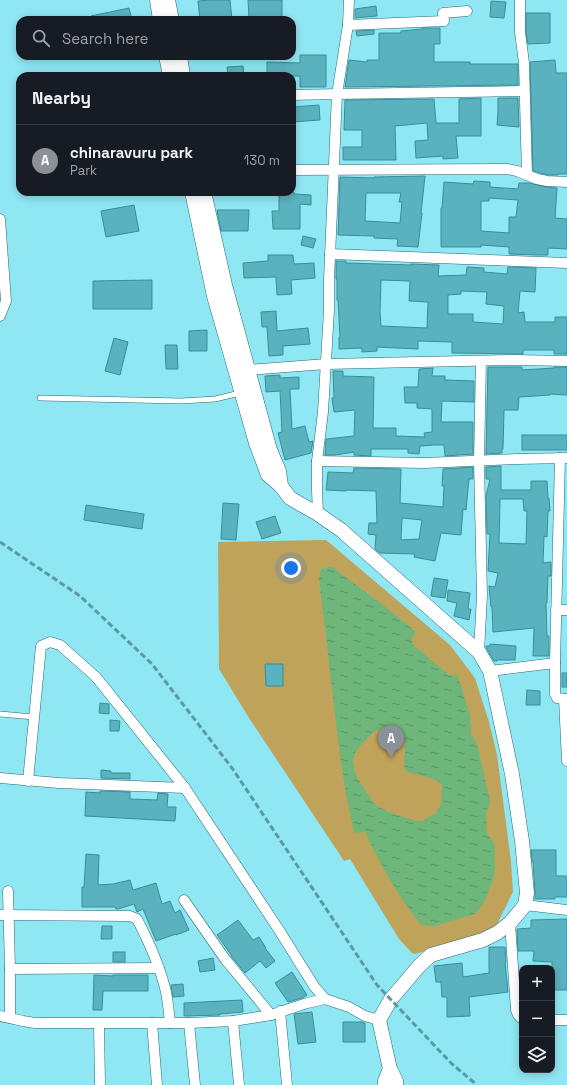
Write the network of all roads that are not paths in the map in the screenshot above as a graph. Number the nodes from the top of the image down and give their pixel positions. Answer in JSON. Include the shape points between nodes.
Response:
{"nodes":[{"id":1,"x":157,"y":0,"type":"edge"},
{"id":2,"x":168,"y":0,"type":"edge"},
{"id":3,"x":348,"y":0,"type":"edge"},
{"id":4,"x":520,"y":0,"type":"edge"},
{"id":5,"x":467,"y":11,"type":"dead end"},
{"id":6,"x":159,"y":16,"type":"edge"},
{"id":7,"x":171,"y":16,"type":"edge"},
{"id":8,"x":348,"y":25,"type":"junction"},
{"id":9,"x":167,"y":60,"type":"edge"},
{"id":10,"x":181,"y":60,"type":"edge"},
{"id":11,"x":169,"y":72,"type":"edge"},
{"id":12,"x":182,"y":72,"type":"edge"},
{"id":13,"x":524,"y":91,"type":"junction"},
{"id":14,"x":337,"y":94,"type":"junction"},
{"id":15,"x":296,"y":95,"type":"edge"},
{"id":16,"x":296,"y":170,"type":"edge"},
{"id":17,"x":334,"y":170,"type":"junction"},
{"id":18,"x":526,"y":175,"type":"junction"},
{"id":19,"x":567,"y":182,"type":"edge"},
{"id":20,"x":193,"y":196,"type":"edge"},
{"id":21,"x":205,"y":196,"type":"edge"},
{"id":22,"x":0,"y":219,"type":"edge"},
{"id":23,"x":330,"y":254,"type":"junction"},
{"id":24,"x":567,"y":263,"type":"edge"},
{"id":25,"x":0,"y":316,"type":"edge"},
{"id":26,"x":481,"y":361,"type":"junction"},
{"id":27,"x":567,"y":361,"type":"edge"},
{"id":28,"x":326,"y":364,"type":"junction"},
{"id":29,"x":248,"y":370,"type":"junction"},
{"id":30,"x":241,"y":392,"type":"junction"},
{"id":31,"x":40,"y":398,"type":"dead end"},
{"id":32,"x":564,"y":458,"type":"edge"},
{"id":33,"x":317,"y":461,"type":"junction"},
{"id":34,"x":479,"y":461,"type":"junction"},
{"id":35,"x":281,"y":486,"type":"junction"},
{"id":36,"x":318,"y":514,"type":"junction"},
{"id":37,"x":556,"y":610,"type":"junction"},
{"id":38,"x":567,"y":610,"type":"edge"},
{"id":39,"x":479,"y":652,"type":"junction"},
{"id":40,"x":555,"y":663,"type":"junction"},
{"id":41,"x":490,"y":671,"type":"junction"},
{"id":42,"x":565,"y":699,"type":"edge"},
{"id":43,"x":0,"y":714,"type":"edge"},
{"id":44,"x":34,"y":717,"type":"junction"},
{"id":45,"x":567,"y":761,"type":"edge"},
{"id":46,"x":0,"y":778,"type":"edge"},
{"id":47,"x":28,"y":780,"type":"junction"},
{"id":48,"x":185,"y":788,"type":"junction"},
{"id":49,"x":8,"y":891,"type":"dead end"},
{"id":50,"x":184,"y":900,"type":"dead end"},
{"id":51,"x":525,"y":905,"type":"junction"},
{"id":52,"x":567,"y":910,"type":"edge"},
{"id":53,"x":4,"y":915,"type":"edge"},
{"id":54,"x":510,"y":923,"type":"junction"},
{"id":55,"x":159,"y":968,"type":"junction"},
{"id":56,"x":10,"y":969,"type":"junction"},
{"id":57,"x":325,"y":999,"type":"junction"},
{"id":58,"x":275,"y":1013,"type":"junction"},
{"id":59,"x":519,"y":1016,"type":"edge"},
{"id":60,"x":5,"y":1017,"type":"edge"},
{"id":61,"x":379,"y":1020,"type":"junction"},
{"id":62,"x":555,"y":1020,"type":"edge"},
{"id":63,"x":567,"y":1020,"type":"edge"},
{"id":64,"x":233,"y":1021,"type":"junction"},
{"id":65,"x":152,"y":1023,"type":"junction"},
{"id":66,"x":170,"y":1023,"type":"junction"},
{"id":67,"x":189,"y":1023,"type":"junction"},
{"id":68,"x":99,"y":1024,"type":"junction"},
{"id":69,"x":390,"y":1069,"type":"junction"},
{"id":70,"x":100,"y":1085,"type":"edge"},
{"id":71,"x":157,"y":1085,"type":"edge"},
{"id":72,"x":195,"y":1085,"type":"edge"},
{"id":73,"x":239,"y":1085,"type":"edge"},
{"id":74,"x":287,"y":1085,"type":"edge"},
{"id":75,"x":385,"y":1085,"type":"edge"},
{"id":76,"x":396,"y":1085,"type":"edge"}],
"edges":[{"from":1,"to":6,"type":"main road"},
{"from":2,"to":7,"type":"main road"},
{"from":3,"to":8,"type":"street"},
{"from":4,"to":13,"type":"street"},
{"from":5,"to":8,"type":"street","via":[[443,13],[444,21]]},
{"from":8,"to":14,"type":"street"},
{"from":9,"to":11,"type":"main road"},
{"from":10,"to":12,"type":"main road"},
{"from":13,"to":14,"type":"street"},
{"from":13,"to":18,"type":"street"},
{"from":14,"to":15,"type":"street"},
{"from":14,"to":17,"type":"street"},
{"from":16,"to":17,"type":"street"},
{"from":17,"to":18,"type":"street","via":[[507,169]]},
{"from":17,"to":23,"type":"street"},
{"from":18,"to":19,"type":"street","via":[[547,182]]},
{"from":20,"to":30,"type":"main road","via":[[214,296]]},
{"from":21,"to":29,"type":"main road"},
{"from":22,"to":25,"type":"street","via":[[6,301]]},
{"from":23,"to":24,"type":"street"},
{"from":23,"to":28,"type":"street"},
{"from":26,"to":27,"type":"street"},
{"from":26,"to":28,"type":"street"},
{"from":26,"to":34,"type":"street"},
{"from":28,"to":29,"type":"street"},
{"from":28,"to":33,"type":"street"},
{"from":29,"to":35,"type":"main road","via":[[270,450],[279,471]]},
{"from":30,"to":31,"type":"lane","via":[[215,399],[182,401]]},
{"from":30,"to":35,"type":"main road","via":[[268,475]]},
{"from":32,"to":34,"type":"street"},
{"from":32,"to":37,"type":"street"},
{"from":33,"to":34,"type":"street"},
{"from":33,"to":36,"type":"street"},
{"from":34,"to":39,"type":"street","via":[[482,595]]},
{"from":35,"to":36,"type":"main road","via":[[290,498]]},
{"from":36,"to":39,"type":"main road","via":[[341,530]]},
{"from":37,"to":38,"type":"street"},
{"from":37,"to":40,"type":"street"},
{"from":39,"to":41,"type":"main road"},
{"from":40,"to":41,"type":"street"},
{"from":40,"to":42,"type":"street","via":[[554,694],[557,698]]},
{"from":41,"to":51,"type":"main road","via":[[512,774],[522,841],[527,892]]},
{"from":42,"to":45,"type":"street"},
{"from":43,"to":44,"type":"lane"},
{"from":44,"to":47,"type":"street"},
{"from":44,"to":48,"type":"street","via":[[41,646],[50,642],[60,645],[96,677]]},
{"from":46,"to":47,"type":"street"},
{"from":47,"to":48,"type":"street"},
{"from":48,"to":57,"type":"street"},
{"from":49,"to":53,"type":"street"},
{"from":50,"to":58,"type":"street","via":[[225,958]]},
{"from":51,"to":52,"type":"street"},
{"from":51,"to":54,"type":"main road"},
{"from":53,"to":55,"type":"street","via":[[134,917],[149,940]]},
{"from":53,"to":56,"type":"street"},
{"from":54,"to":59,"type":"street","via":[[516,1010]]},
{"from":54,"to":61,"type":"main road","via":[[482,940],[431,955],[391,1000]]},
{"from":55,"to":56,"type":"street"},
{"from":55,"to":66,"type":"street","via":[[167,996]]},
{"from":56,"to":60,"type":"street"},
{"from":57,"to":58,"type":"street"},
{"from":57,"to":61,"type":"street"},
{"from":58,"to":64,"type":"street"},
{"from":58,"to":74,"type":"street"},
{"from":60,"to":68,"type":"street","via":[[35,1023]]},
{"from":61,"to":69,"type":"main road"},
{"from":62,"to":63,"type":"street"},
{"from":64,"to":67,"type":"street"},
{"from":64,"to":73,"type":"street"},
{"from":65,"to":66,"type":"street"},
{"from":65,"to":68,"type":"street"},
{"from":65,"to":71,"type":"street"},
{"from":66,"to":67,"type":"street"},
{"from":67,"to":72,"type":"street"},
{"from":68,"to":70,"type":"street"},
{"from":69,"to":75,"type":"main road","via":[[384,1081]]},
{"from":69,"to":76,"type":"main road"}]}
